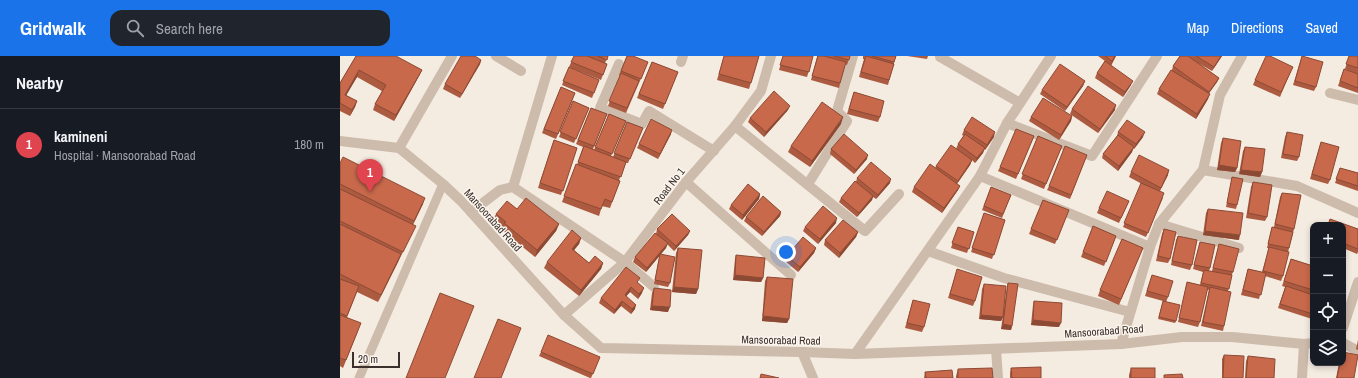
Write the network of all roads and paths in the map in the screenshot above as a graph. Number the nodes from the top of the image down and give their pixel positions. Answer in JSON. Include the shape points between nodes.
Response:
{"nodes":[{"id":1,"x":452,"y":56,"type":"edge"},
{"id":2,"x":496,"y":56,"type":"edge"},
{"id":3,"x":552,"y":56,"type":"edge"},
{"id":4,"x":771,"y":56,"type":"edge"},
{"id":5,"x":853,"y":56,"type":"edge"},
{"id":6,"x":940,"y":56,"type":"edge"},
{"id":7,"x":1050,"y":56,"type":"edge"},
{"id":8,"x":1157,"y":56,"type":"edge"},
{"id":9,"x":1242,"y":56,"type":"edge"},
{"id":10,"x":619,"y":64,"type":"dead end"},
{"id":11,"x":521,"y":71,"type":"dead end"},
{"id":12,"x":1330,"y":93,"type":"dead end"},
{"id":13,"x":1358,"y":100,"type":"edge"},
{"id":14,"x":1020,"y":104,"type":"junction"},
{"id":15,"x":1007,"y":123,"type":"junction"},
{"id":16,"x":735,"y":126,"type":"junction"},
{"id":17,"x":340,"y":141,"type":"edge"},
{"id":18,"x":399,"y":148,"type":"junction"},
{"id":19,"x":714,"y":150,"type":"junction"},
{"id":20,"x":1203,"y":170,"type":"junction"},
{"id":21,"x":980,"y":176,"type":"junction"},
{"id":22,"x":686,"y":182,"type":"junction"},
{"id":23,"x":443,"y":184,"type":"junction"},
{"id":24,"x":808,"y":184,"type":"junction"},
{"id":25,"x":513,"y":187,"type":"junction"},
{"id":26,"x":899,"y":194,"type":"dead end"},
{"id":27,"x":471,"y":212,"type":"junction"},
{"id":28,"x":1358,"y":213,"type":"edge"},
{"id":29,"x":1159,"y":224,"type":"junction"},
{"id":30,"x":1150,"y":247,"type":"junction"},
{"id":31,"x":1239,"y":248,"type":"edge"},
{"id":32,"x":928,"y":251,"type":"junction"},
{"id":33,"x":626,"y":262,"type":"junction"},
{"id":34,"x":790,"y":275,"type":"dead end"},
{"id":35,"x":1358,"y":282,"type":"edge"},
{"id":36,"x":654,"y":288,"type":"edge"},
{"id":37,"x":1130,"y":312,"type":"junction"},
{"id":38,"x":564,"y":316,"type":"junction"},
{"id":39,"x":1346,"y":319,"type":"edge"},
{"id":40,"x":1309,"y":343,"type":"edge"},
{"id":41,"x":1121,"y":344,"type":"junction"},
{"id":42,"x":1346,"y":345,"type":"edge"},
{"id":43,"x":996,"y":349,"type":"junction"},
{"id":44,"x":1358,"y":351,"type":"edge"},
{"id":45,"x":802,"y":352,"type":"junction"},
{"id":46,"x":854,"y":354,"type":"junction"},
{"id":47,"x":359,"y":378,"type":"edge"},
{"id":48,"x":814,"y":378,"type":"edge"},
{"id":49,"x":998,"y":378,"type":"edge"},
{"id":50,"x":1302,"y":378,"type":"edge"}],
"edges":[{"from":1,"to":18,"type":"street"},
{"from":2,"to":11,"type":"street"},
{"from":3,"to":25,"type":"street"},
{"from":4,"to":16,"type":"street","name":"Road No 1","via":[[761,91]]},
{"from":5,"to":24,"type":"street","via":[[837,111],[847,121]]},
{"from":6,"to":14,"type":"street"},
{"from":7,"to":14,"type":"street"},
{"from":8,"to":15,"type":"street","via":[[1092,156]]},
{"from":9,"to":20,"type":"street","via":[[1220,95]]},
{"from":10,"to":19,"type":"street","via":[[600,108],[642,124],[649,111]]},
{"from":12,"to":13,"type":"street"},
{"from":14,"to":15,"type":"street"},
{"from":15,"to":21,"type":"street"},
{"from":16,"to":19,"type":"street","name":"Road No 1"},
{"from":16,"to":24,"type":"street"},
{"from":17,"to":18,"type":"street"},
{"from":18,"to":23,"type":"street","name":"Mansoorabad Road"},
{"from":19,"to":22,"type":"street","name":"Road No 1"},
{"from":20,"to":28,"type":"street","via":[[1297,186]]},
{"from":20,"to":29,"type":"street"},
{"from":21,"to":30,"type":"street"},
{"from":21,"to":32,"type":"street"},
{"from":22,"to":33,"type":"street","name":"Road No 1"},
{"from":22,"to":34,"type":"street"},
{"from":23,"to":27,"type":"street","name":"Mansoorabad Road"},
{"from":23,"to":47,"type":"lane"},
{"from":24,"to":26,"type":"street","via":[[865,231]]},
{"from":25,"to":27,"type":"street","via":[[500,190]]},
{"from":25,"to":33,"type":"street"},
{"from":27,"to":38,"type":"street","name":"Mansoorabad Road"},
{"from":29,"to":30,"type":"street"},
{"from":29,"to":31,"type":"street"},
{"from":30,"to":37,"type":"street"},
{"from":32,"to":37,"type":"street","via":[[1004,278]]},
{"from":32,"to":46,"type":"street"},
{"from":33,"to":36,"type":"street"},
{"from":33,"to":38,"type":"street","name":"Road No 1"},
{"from":35,"to":39,"type":"street"},
{"from":37,"to":41,"type":"street"},
{"from":38,"to":45,"type":"street","name":"Mansoorabad Road","via":[[601,348]]},
{"from":40,"to":41,"type":"street","name":"Mansoorabad Road","via":[[1232,337],[1182,337]]},
{"from":40,"to":50,"type":"street"},
{"from":41,"to":43,"type":"street","name":"Mansoorabad Road"},
{"from":42,"to":44,"type":"street"},
{"from":43,"to":46,"type":"street","name":"Mansoorabad Road"},
{"from":43,"to":49,"type":"street"},
{"from":45,"to":46,"type":"street","name":"Mansoorabad Road"},
{"from":45,"to":48,"type":"street"}]}
